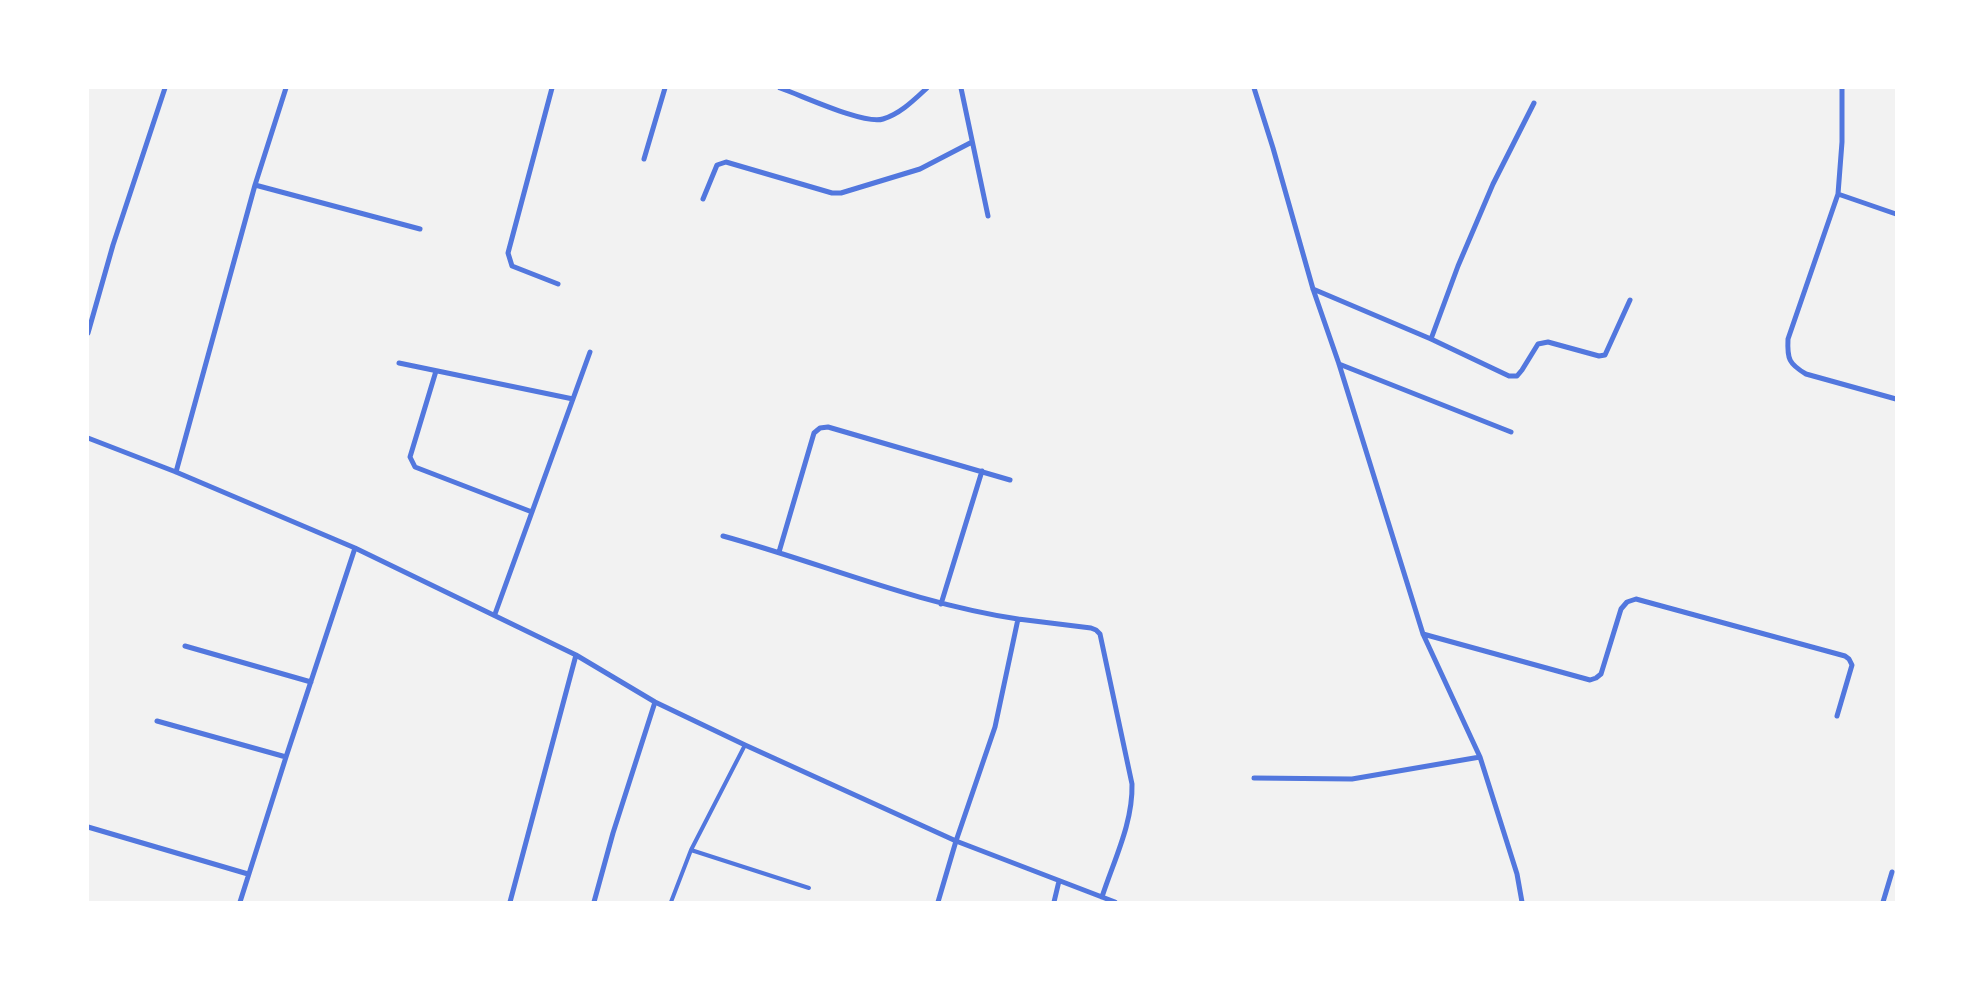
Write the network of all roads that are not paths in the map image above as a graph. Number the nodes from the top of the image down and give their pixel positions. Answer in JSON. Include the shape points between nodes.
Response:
{"nodes":[{"id":1,"x":165,"y":88,"type":"edge"},
{"id":2,"x":286,"y":88,"type":"edge"},
{"id":3,"x":552,"y":88,"type":"edge"},
{"id":4,"x":665,"y":88,"type":"edge"},
{"id":5,"x":780,"y":88,"type":"edge"},
{"id":6,"x":927,"y":88,"type":"edge"},
{"id":7,"x":961,"y":88,"type":"edge"},
{"id":8,"x":1254,"y":88,"type":"edge"},
{"id":9,"x":1842,"y":88,"type":"edge"},
{"id":10,"x":1534,"y":103,"type":"dead end"},
{"id":11,"x":972,"y":142,"type":"junction"},
{"id":12,"x":644,"y":159,"type":"dead end"},
{"id":13,"x":256,"y":185,"type":"junction"},
{"id":14,"x":1838,"y":194,"type":"junction"},
{"id":15,"x":703,"y":199,"type":"dead end"},
{"id":16,"x":1896,"y":214,"type":"edge"},
{"id":17,"x":988,"y":216,"type":"dead end"},
{"id":18,"x":420,"y":229,"type":"dead end"},
{"id":19,"x":558,"y":284,"type":"dead end"},
{"id":20,"x":1313,"y":289,"type":"junction"},
{"id":21,"x":1630,"y":300,"type":"dead end"},
{"id":22,"x":88,"y":333,"type":"edge"},
{"id":23,"x":1431,"y":339,"type":"junction"},
{"id":24,"x":590,"y":352,"type":"dead end"},
{"id":25,"x":399,"y":363,"type":"dead end"},
{"id":26,"x":1339,"y":364,"type":"junction"},
{"id":27,"x":436,"y":371,"type":"junction"},
{"id":28,"x":573,"y":399,"type":"junction"},
{"id":29,"x":1896,"y":399,"type":"edge"},
{"id":30,"x":1511,"y":432,"type":"dead end"},
{"id":31,"x":88,"y":438,"type":"edge"},
{"id":32,"x":982,"y":471,"type":"junction"},
{"id":33,"x":176,"y":472,"type":"junction"},
{"id":34,"x":1010,"y":480,"type":"dead end"},
{"id":35,"x":532,"y":512,"type":"junction"},
{"id":36,"x":723,"y":536,"type":"dead end"},
{"id":37,"x":356,"y":548,"type":"junction"},
{"id":38,"x":779,"y":552,"type":"junction"},
{"id":39,"x":941,"y":604,"type":"junction"},
{"id":40,"x":495,"y":614,"type":"junction"},
{"id":41,"x":1018,"y":619,"type":"junction"},
{"id":42,"x":1423,"y":634,"type":"junction"},
{"id":43,"x":185,"y":646,"type":"dead end"},
{"id":44,"x":576,"y":655,"type":"junction"},
{"id":45,"x":311,"y":682,"type":"junction"},
{"id":46,"x":655,"y":702,"type":"junction"},
{"id":47,"x":1837,"y":716,"type":"dead end"},
{"id":48,"x":157,"y":721,"type":"dead end"},
{"id":49,"x":745,"y":746,"type":"junction"},
{"id":50,"x":286,"y":757,"type":"junction"},
{"id":51,"x":1480,"y":757,"type":"junction"},
{"id":52,"x":1254,"y":778,"type":"dead end"},
{"id":53,"x":88,"y":827,"type":"edge"},
{"id":54,"x":956,"y":841,"type":"junction"},
{"id":55,"x":691,"y":850,"type":"junction"},
{"id":56,"x":1892,"y":872,"type":"dead end"},
{"id":57,"x":248,"y":874,"type":"junction"},
{"id":58,"x":1059,"y":881,"type":"junction"},
{"id":59,"x":809,"y":888,"type":"dead end"},
{"id":60,"x":1102,"y":897,"type":"junction"},
{"id":61,"x":240,"y":902,"type":"edge"},
{"id":62,"x":510,"y":902,"type":"edge"},
{"id":63,"x":594,"y":902,"type":"edge"},
{"id":64,"x":671,"y":902,"type":"edge"},
{"id":65,"x":938,"y":902,"type":"edge"},
{"id":66,"x":1054,"y":902,"type":"edge"},
{"id":67,"x":1115,"y":902,"type":"edge"},
{"id":68,"x":1522,"y":902,"type":"edge"},
{"id":69,"x":1883,"y":902,"type":"edge"}],
"edges":[{"from":1,"to":22,"type":"street","via":[[113,245]]},
{"from":2,"to":13,"type":"street"},
{"from":3,"to":19,"type":"street","via":[[508,254],[512,266]]},
{"from":4,"to":12,"type":"street"},
{"from":5,"to":6,"type":"street","via":[[873,120],[896,113]]},
{"from":7,"to":11,"type":"street"},
{"from":8,"to":20,"type":"street"},
{"from":9,"to":14,"type":"street"},
{"from":10,"to":23,"type":"street","via":[[1493,184]]},
{"from":11,"to":15,"type":"street","via":[[920,169],[841,194],[721,163],[717,164]]},
{"from":11,"to":17,"type":"street"},
{"from":13,"to":18,"type":"street"},
{"from":13,"to":33,"type":"street"},
{"from":14,"to":16,"type":"street"},
{"from":14,"to":29,"type":"street","via":[[1788,339],[1787,355],[1794,368],[1806,374]]},
{"from":20,"to":23,"type":"street"},
{"from":20,"to":26,"type":"street"},
{"from":21,"to":23,"type":"street","via":[[1605,355],[1542,342],[1516,376],[1509,376]]},
{"from":24,"to":28,"type":"street"},
{"from":25,"to":27,"type":"street"},
{"from":26,"to":30,"type":"street"},
{"from":26,"to":42,"type":"street"},
{"from":27,"to":28,"type":"street"},
{"from":27,"to":35,"type":"street","via":[[410,457],[415,467]]},
{"from":28,"to":35,"type":"street"},
{"from":31,"to":33,"type":"street"},
{"from":32,"to":34,"type":"street"},
{"from":32,"to":38,"type":"street","via":[[828,427],[820,428],[814,433]]},
{"from":32,"to":39,"type":"street"},
{"from":33,"to":37,"type":"street"},
{"from":35,"to":40,"type":"street"},
{"from":36,"to":38,"type":"street"},
{"from":37,"to":40,"type":"street"},
{"from":37,"to":45,"type":"street"},
{"from":38,"to":39,"type":"street"},
{"from":39,"to":41,"type":"street"},
{"from":40,"to":44,"type":"street"},
{"from":41,"to":54,"type":"street","via":[[995,727]]},
{"from":41,"to":60,"type":"street","via":[[1091,628],[1100,634],[1132,784],[1129,820]]},
{"from":42,"to":47,"type":"street","via":[[1590,680],[1601,674],[1621,609],[1626,602],[1636,599],[1845,656],[1852,665]]},
{"from":42,"to":51,"type":"street"},
{"from":43,"to":45,"type":"street"},
{"from":44,"to":46,"type":"street"},
{"from":44,"to":62,"type":"street"},
{"from":45,"to":50,"type":"street"},
{"from":46,"to":49,"type":"street"},
{"from":46,"to":63,"type":"street"},
{"from":48,"to":50,"type":"street"},
{"from":49,"to":54,"type":"street"},
{"from":49,"to":55,"type":"lane"},
{"from":50,"to":57,"type":"street"},
{"from":51,"to":52,"type":"street","via":[[1352,779]]},
{"from":51,"to":68,"type":"street","via":[[1517,874]]},
{"from":53,"to":57,"type":"street"},
{"from":54,"to":58,"type":"street"},
{"from":54,"to":65,"type":"street"},
{"from":55,"to":59,"type":"lane"},
{"from":55,"to":64,"type":"lane"},
{"from":56,"to":69,"type":"street"},
{"from":57,"to":61,"type":"street"},
{"from":58,"to":60,"type":"street"},
{"from":58,"to":66,"type":"street"},
{"from":60,"to":67,"type":"street"}]}
